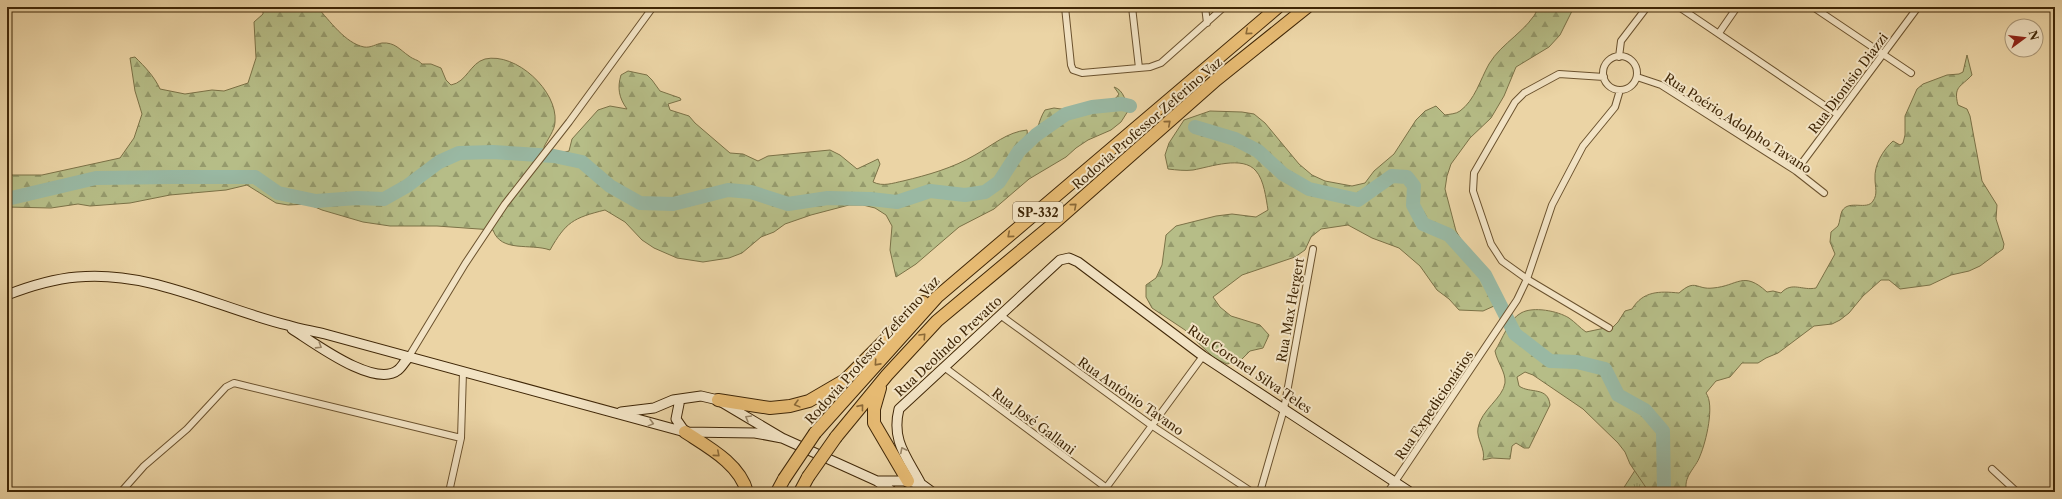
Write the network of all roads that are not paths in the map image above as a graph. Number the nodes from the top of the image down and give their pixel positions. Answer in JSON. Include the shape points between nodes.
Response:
{"nodes":[{"id":1,"x":653,"y":7,"type":"edge"},
{"id":2,"x":1065,"y":7,"type":"edge"},
{"id":3,"x":1132,"y":7,"type":"edge"},
{"id":4,"x":1205,"y":7,"type":"edge"},
{"id":5,"x":1224,"y":7,"type":"edge"},
{"id":6,"x":1278,"y":7,"type":"edge"},
{"id":7,"x":1307,"y":7,"type":"edge"},
{"id":8,"x":1647,"y":7,"type":"edge"},
{"id":9,"x":1678,"y":7,"type":"edge"},
{"id":10,"x":1737,"y":7,"type":"edge"},
{"id":11,"x":1813,"y":7,"type":"edge"},
{"id":12,"x":1827,"y":7,"type":"edge"},
{"id":13,"x":1918,"y":7,"type":"edge"},
{"id":14,"x":1822,"y":13,"type":"junction"},
{"id":15,"x":1207,"y":23,"type":"junction"},
{"id":16,"x":1719,"y":33,"type":"junction"},
{"id":17,"x":1884,"y":54,"type":"junction"},
{"id":18,"x":1619,"y":57,"type":"junction"},
{"id":19,"x":1139,"y":68,"type":"junction"},
{"id":20,"x":1911,"y":73,"type":"dead end"},
{"id":21,"x":1604,"y":77,"type":"junction"},
{"id":22,"x":1637,"y":77,"type":"junction"},
{"id":23,"x":1620,"y":90,"type":"junction"},
{"id":24,"x":1837,"y":114,"type":"junction"},
{"id":25,"x":1796,"y":171,"type":"junction"},
{"id":26,"x":1824,"y":193,"type":"dead end"},
{"id":27,"x":1312,"y":249,"type":"dead end"},
{"id":28,"x":1078,"y":262,"type":"joint"},
{"id":29,"x":1527,"y":279,"type":"junction"},
{"id":30,"x":7,"y":295,"type":"edge"},
{"id":31,"x":937,"y":296,"type":"junction"},
{"id":32,"x":1000,"y":315,"type":"junction"},
{"id":33,"x":286,"y":325,"type":"junction"},
{"id":34,"x":1609,"y":328,"type":"dead end"},
{"id":35,"x":1203,"y":356,"type":"junction"},
{"id":36,"x":408,"y":358,"type":"junction"},
{"id":37,"x":944,"y":367,"type":"junction"},
{"id":38,"x":463,"y":372,"type":"junction"},
{"id":39,"x":886,"y":375,"type":"junction"},
{"id":40,"x":680,"y":398,"type":"junction"},
{"id":41,"x":718,"y":400,"type":"junction"},
{"id":42,"x":1284,"y":409,"type":"junction"},
{"id":43,"x":614,"y":413,"type":"junction"},
{"id":44,"x":1151,"y":425,"type":"junction"},
{"id":45,"x":685,"y":432,"type":"junction"},
{"id":46,"x":461,"y":438,"type":"junction"},
{"id":47,"x":782,"y":438,"type":"junction"},
{"id":48,"x":1992,"y":470,"type":"dead end"},
{"id":49,"x":877,"y":481,"type":"junction"},
{"id":50,"x":908,"y":481,"type":"junction"},
{"id":51,"x":1396,"y":482,"type":"junction"},
{"id":52,"x":2055,"y":487,"type":"edge"},
{"id":53,"x":926,"y":489,"type":"edge"},
{"id":54,"x":1107,"y":491,"type":"edge"},
{"id":55,"x":121,"y":492,"type":"edge"},
{"id":56,"x":449,"y":492,"type":"edge"},
{"id":57,"x":747,"y":492,"type":"edge"},
{"id":58,"x":777,"y":492,"type":"edge"},
{"id":59,"x":800,"y":492,"type":"edge"},
{"id":60,"x":893,"y":492,"type":"edge"},
{"id":61,"x":1252,"y":492,"type":"edge"},
{"id":62,"x":1260,"y":492,"type":"edge"},
{"id":63,"x":1388,"y":492,"type":"edge"},
{"id":64,"x":1410,"y":492,"type":"edge"},
{"id":65,"x":2017,"y":492,"type":"edge"},
{"id":66,"x":2051,"y":492,"type":"edge"}],
"edges":[{"from":1,"to":36,"type":"street","via":[[505,204]]},
{"from":2,"to":19,"type":"street","via":[[1073,70],[1082,73]]},
{"from":3,"to":19,"type":"street"},
{"from":4,"to":15,"type":"street"},
{"from":5,"to":15,"type":"street"},
{"from":6,"to":31,"type":"highway","name":"Rodovia Professor Zeferino Vaz","number":"SP-332","one_way":true},
{"from":39,"to":7,"type":"highway","name":"Rodovia Professor Zeferino Vaz","number":"SP-332","one_way":true,"via":[[937,321],[1053,224],[1216,80]]},
{"from":8,"to":18,"type":"street","via":[[1621,41]]},
{"from":9,"to":16,"type":"street"},
{"from":10,"to":16,"type":"street"},
{"from":11,"to":14,"type":"street"},
{"from":12,"to":14,"type":"street"},
{"from":13,"to":17,"type":"street","name":"Rua Dionísio Diazzi"},
{"from":14,"to":17,"type":"street"},
{"from":15,"to":19,"type":"street","via":[[1161,63]]},
{"from":16,"to":24,"type":"street"},
{"from":17,"to":20,"type":"street"},
{"from":17,"to":24,"type":"street","name":"Rua Dionísio Diazzi"},
{"from":18,"to":21,"type":"street","via":[[1607,63]]},
{"from":18,"to":22,"type":"street","via":[[1633,62],[1637,69]]},
{"from":21,"to":23,"type":"street","via":[[1607,84]]},
{"from":21,"to":29,"type":"street","via":[[1560,74],[1524,93],[1515,102],[1474,173],[1473,191],[1496,254]]},
{"from":22,"to":23,"type":"street","via":[[1629,88]]},
{"from":22,"to":25,"type":"street","name":"Rua Poério Adolpho Tavano","via":[[1661,85]]},
{"from":23,"to":29,"type":"street","name":"Rua Expedicionários","via":[[1615,107],[1583,146],[1552,205]]},
{"from":24,"to":25,"type":"street","name":"Rua Dionísio Diazzi"},
{"from":25,"to":26,"type":"street","name":"Rua Poério Adolpho Tavano"},
{"from":27,"to":42,"type":"street","name":"Rua Max Hergert"},
{"from":28,"to":32,"type":"street","name":"Rua Deolindo Prevatto","via":[[1069,258],[1060,260]]},
{"from":28,"to":35,"type":"street","name":"Rua Coronel Silva Teles"},
{"from":29,"to":34,"type":"street"},
{"from":29,"to":51,"type":"street","name":"Rua Expedicionários","via":[[1517,300]]},
{"from":30,"to":33,"type":"street","via":[[36,284],[78,277],[123,278],[176,290]]},
{"from":31,"to":41,"type":"highway","one_way":true,"via":[[920,304],[845,380],[809,401],[770,408]]},
{"from":31,"to":58,"type":"highway","name":"Rodovia Professor Zeferino Vaz","number":"SP-332","one_way":true,"bridge":true,"via":[[815,433]]},
{"from":32,"to":37,"type":"street","name":"Rua Deolindo Prevatto"},
{"from":32,"to":44,"type":"street","name":"Rua Antônio Tavano"},
{"from":33,"to":36,"type":"street"},
{"from":33,"to":36,"type":"street","one_way":true,"via":[[355,368],[378,374],[391,373],[398,370]]},
{"from":35,"to":42,"type":"street","name":"Rua Coronel Silva Teles"},
{"from":35,"to":44,"type":"street"},
{"from":36,"to":38,"type":"street"},
{"from":53,"to":37,"type":"street","name":"Rua Deolindo Prevatto","one_way":true,"via":[[900,445],[896,421],[899,408]]},
{"from":37,"to":54,"type":"street","name":"Rua José Gallani"},
{"from":38,"to":43,"type":"street"},
{"from":38,"to":46,"type":"street"},
{"from":39,"to":50,"type":"highway","via":[[877,395],[874,422]]},
{"from":59,"to":39,"type":"highway","name":"Rodovia Professor Zeferino Vaz","number":"SP-332","one_way":true,"bridge":true,"via":[[836,437]]},
{"from":40,"to":41,"type":"street","via":[[701,396]]},
{"from":40,"to":43,"type":"street","via":[[654,408]]},
{"from":40,"to":45,"type":"street","via":[[676,419]]},
{"from":47,"to":41,"type":"street","one_way":true},
{"from":42,"to":51,"type":"street","name":"Rua Coronel Silva Teles"},
{"from":42,"to":62,"type":"street","name":"Rua Max Hergert"},
{"from":43,"to":45,"type":"street","one_way":true},
{"from":44,"to":54,"type":"street"},
{"from":44,"to":61,"type":"street","name":"Rua Antônio Tavano"},
{"from":45,"to":47,"type":"street","via":[[755,433]]},
{"from":45,"to":57,"type":"highway","one_way":true,"via":[[711,449],[734,469],[744,482]]},
{"from":46,"to":55,"type":"street","via":[[234,383],[226,387],[187,429],[144,466]]},
{"from":46,"to":56,"type":"street"},
{"from":47,"to":49,"type":"street"},
{"from":48,"to":65,"type":"street"},
{"from":49,"to":50,"type":"street"},
{"from":49,"to":60,"type":"street"},
{"from":50,"to":53,"type":"street"},
{"from":51,"to":63,"type":"street","name":"Rua Expedicionários"},
{"from":51,"to":64,"type":"street","name":"Rua Coronel Silva Teles"},
{"from":52,"to":66,"type":"street"}]}
